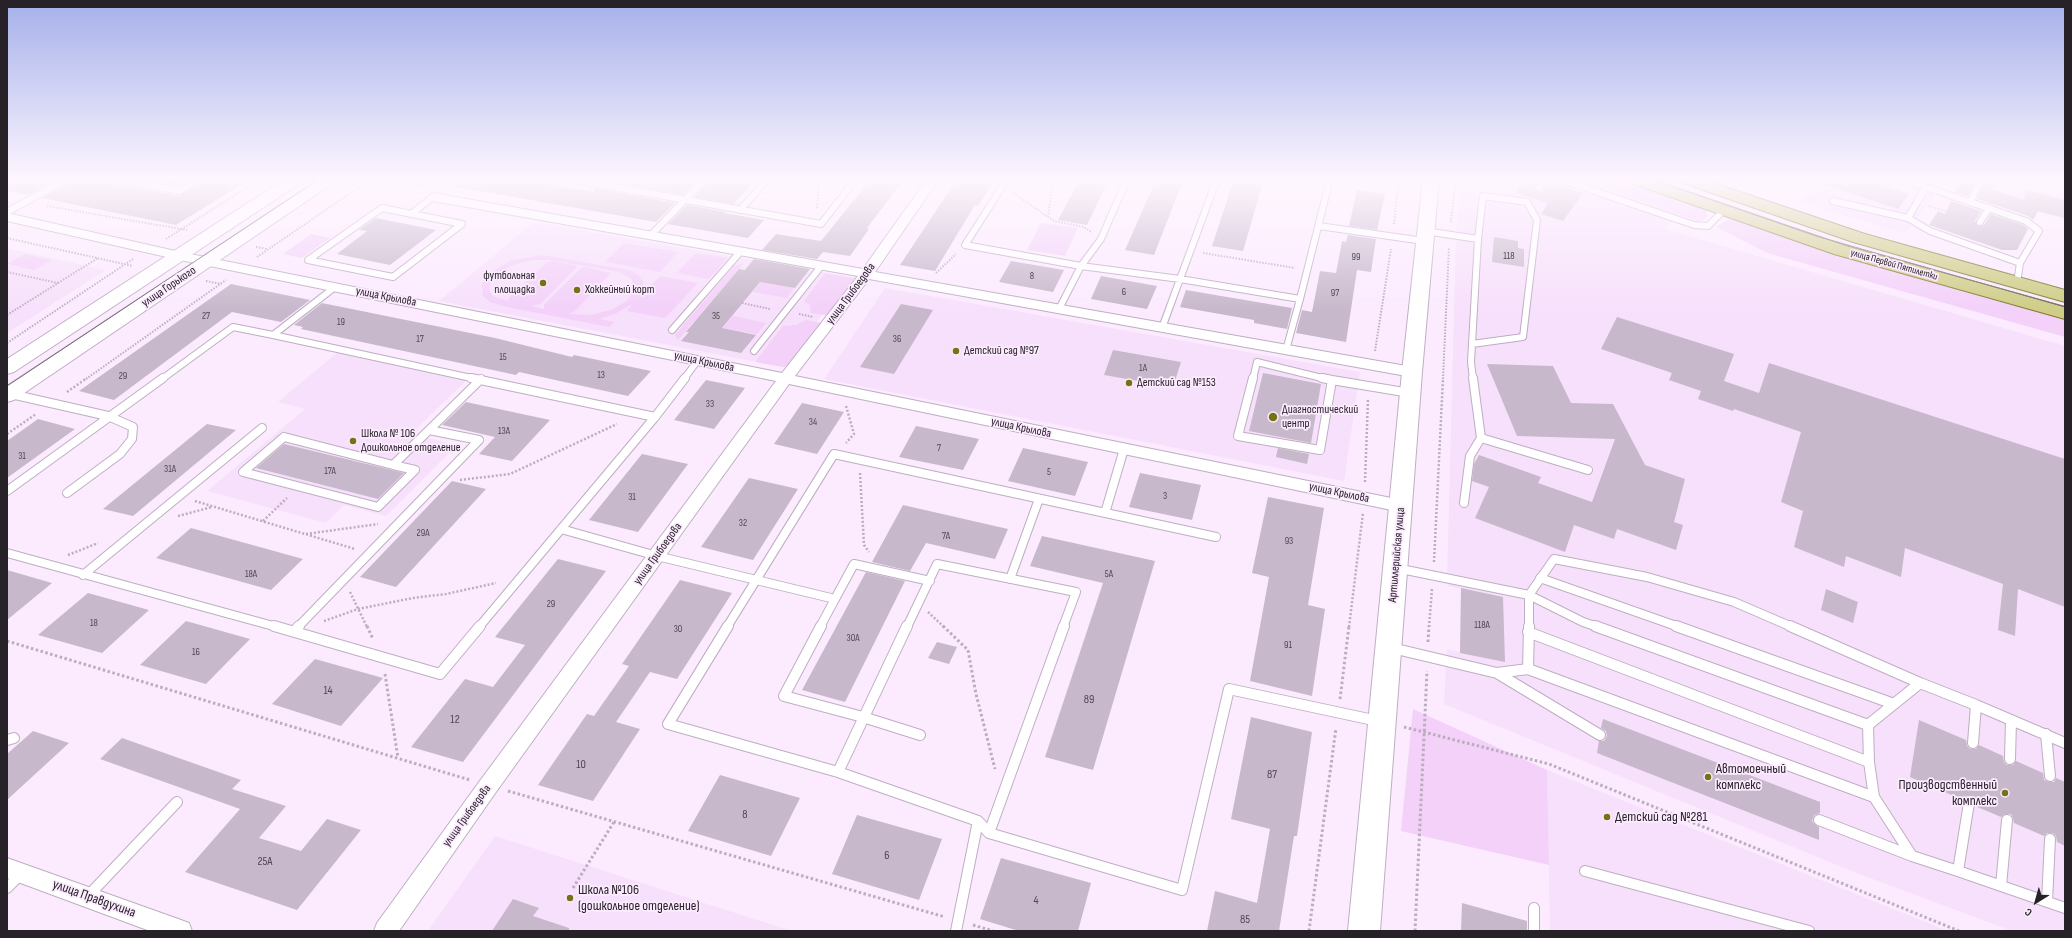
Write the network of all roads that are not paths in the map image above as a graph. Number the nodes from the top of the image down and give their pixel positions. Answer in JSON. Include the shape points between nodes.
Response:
{"nodes":[{"id":1,"x":33,"y":223,"type":"edge"},
{"id":2,"x":230,"y":223,"type":"edge"},
{"id":3,"x":265,"y":223,"type":"edge"},
{"id":4,"x":361,"y":223,"type":"edge"},
{"id":5,"x":456,"y":223,"type":"edge"},
{"id":6,"x":579,"y":223,"type":"edge"},
{"id":7,"x":663,"y":223,"type":"edge"},
{"id":8,"x":902,"y":223,"type":"edge"},
{"id":9,"x":979,"y":223,"type":"edge"},
{"id":10,"x":1108,"y":223,"type":"edge"},
{"id":11,"x":1201,"y":223,"type":"edge"},
{"id":12,"x":1320,"y":223,"type":"edge"},
{"id":13,"x":1426,"y":223,"type":"edge"},
{"id":14,"x":1480,"y":223,"type":"edge"},
{"id":15,"x":1537,"y":223,"type":"edge"},
{"id":16,"x":1687,"y":223,"type":"edge"},
{"id":17,"x":1711,"y":223,"type":"edge"},
{"id":18,"x":1761,"y":223,"type":"edge"},
{"id":19,"x":1814,"y":223,"type":"edge"},
{"id":20,"x":1916,"y":223,"type":"edge"},
{"id":21,"x":2028,"y":223,"type":"edge"},
{"id":22,"x":1319,"y":226,"type":"junction"},
{"id":23,"x":651,"y":235,"type":"junction"},
{"id":24,"x":1425,"y":236,"type":"junction"},
{"id":25,"x":1478,"y":239,"type":"junction"},
{"id":26,"x":741,"y":251,"type":"junction"},
{"id":27,"x":180,"y":256,"type":"junction"},
{"id":28,"x":208,"y":261,"type":"junction"},
{"id":29,"x":2020,"y":263,"type":"junction"},
{"id":30,"x":822,"y":265,"type":"junction"},
{"id":31,"x":1081,"y":266,"type":"junction"},
{"id":32,"x":866,"y":274,"type":"junction"},
{"id":33,"x":1180,"y":279,"type":"junction"},
{"id":34,"x":2016,"y":283,"type":"junction"},
{"id":35,"x":335,"y":287,"type":"junction"},
{"id":36,"x":2065,"y":296,"type":"edge"},
{"id":37,"x":1300,"y":299,"type":"junction"},
{"id":38,"x":1059,"y":309,"type":"junction"},
{"id":39,"x":2065,"y":313,"type":"edge"},
{"id":40,"x":1162,"y":328,"type":"junction"},
{"id":41,"x":672,"y":330,"type":"dead end"},
{"id":42,"x":273,"y":335,"type":"junction"},
{"id":43,"x":1472,"y":344,"type":"junction"},
{"id":44,"x":1286,"y":350,"type":"junction"},
{"id":45,"x":754,"y":351,"type":"dead end"},
{"id":46,"x":698,"y":360,"type":"junction"},
{"id":47,"x":7,"y":368,"type":"edge"},
{"id":48,"x":1412,"y":372,"type":"junction"},
{"id":49,"x":481,"y":379,"type":"junction"},
{"id":50,"x":785,"y":379,"type":"junction"},
{"id":51,"x":1332,"y":380,"type":"junction"},
{"id":52,"x":1411,"y":393,"type":"junction"},
{"id":53,"x":8,"y":394,"type":"edge"},
{"id":54,"x":108,"y":416,"type":"junction"},
{"id":55,"x":655,"y":417,"type":"junction"},
{"id":56,"x":262,"y":428,"type":"dead end"},
{"id":57,"x":429,"y":430,"type":"junction"},
{"id":58,"x":1481,"y":438,"type":"junction"},
{"id":59,"x":1124,"y":449,"type":"junction"},
{"id":60,"x":393,"y":465,"type":"junction"},
{"id":61,"x":1588,"y":470,"type":"dead end"},
{"id":62,"x":7,"y":491,"type":"edge"},
{"id":63,"x":67,"y":493,"type":"dead end"},
{"id":64,"x":1039,"y":499,"type":"junction"},
{"id":65,"x":1464,"y":503,"type":"dead end"},
{"id":66,"x":1401,"y":506,"type":"junction"},
{"id":67,"x":1105,"y":513,"type":"junction"},
{"id":68,"x":562,"y":529,"type":"junction"},
{"id":69,"x":1216,"y":537,"type":"dead end"},
{"id":70,"x":7,"y":553,"type":"edge"},
{"id":71,"x":657,"y":556,"type":"junction"},
{"id":72,"x":1396,"y":568,"type":"junction"},
{"id":73,"x":83,"y":575,"type":"junction"},
{"id":74,"x":1540,"y":578,"type":"junction"},
{"id":75,"x":1010,"y":579,"type":"junction"},
{"id":76,"x":757,"y":580,"type":"junction"},
{"id":77,"x":930,"y":581,"type":"junction"},
{"id":78,"x":1529,"y":595,"type":"junction"},
{"id":79,"x":835,"y":599,"type":"junction"},
{"id":80,"x":294,"y":632,"type":"junction"},
{"id":81,"x":1528,"y":632,"type":"junction"},
{"id":82,"x":1389,"y":648,"type":"junction"},
{"id":83,"x":1528,"y":669,"type":"junction"},
{"id":84,"x":1497,"y":673,"type":"junction"},
{"id":85,"x":1920,"y":683,"type":"junction"},
{"id":86,"x":1894,"y":704,"type":"junction"},
{"id":87,"x":1976,"y":705,"type":"junction"},
{"id":88,"x":863,"y":717,"type":"junction"},
{"id":89,"x":2011,"y":720,"type":"junction"},
{"id":90,"x":1382,"y":722,"type":"junction"},
{"id":91,"x":1868,"y":725,"type":"junction"},
{"id":92,"x":2046,"y":734,"type":"junction"},
{"id":93,"x":920,"y":735,"type":"dead end"},
{"id":94,"x":1600,"y":736,"type":"dead end"},
{"id":95,"x":2065,"y":742,"type":"edge"},
{"id":96,"x":1973,"y":743,"type":"dead end"},
{"id":97,"x":2010,"y":759,"type":"dead end"},
{"id":98,"x":1869,"y":762,"type":"junction"},
{"id":99,"x":838,"y":772,"type":"junction"},
{"id":100,"x":2050,"y":776,"type":"dead end"},
{"id":101,"x":1874,"y":797,"type":"junction"},
{"id":102,"x":177,"y":802,"type":"dead end"},
{"id":103,"x":1969,"y":803,"type":"dead end"},
{"id":104,"x":1819,"y":820,"type":"dead end"},
{"id":105,"x":2007,"y":820,"type":"dead end"},
{"id":106,"x":978,"y":821,"type":"junction"},
{"id":107,"x":989,"y":833,"type":"junction"},
{"id":108,"x":2050,"y":839,"type":"dead end"},
{"id":109,"x":1912,"y":856,"type":"junction"},
{"id":110,"x":1585,"y":871,"type":"dead end"},
{"id":111,"x":1958,"y":871,"type":"junction"},
{"id":112,"x":12,"y":876,"type":"edge"},
{"id":113,"x":2001,"y":886,"type":"junction"},
{"id":114,"x":87,"y":897,"type":"junction"},
{"id":115,"x":2047,"y":902,"type":"junction"},
{"id":116,"x":1534,"y":908,"type":"dead end"},
{"id":117,"x":2065,"y":908,"type":"edge"},
{"id":118,"x":181,"y":931,"type":"edge"},
{"id":119,"x":385,"y":931,"type":"edge"},
{"id":120,"x":956,"y":931,"type":"edge"},
{"id":121,"x":1364,"y":931,"type":"edge"},
{"id":122,"x":1534,"y":931,"type":"edge"},
{"id":123,"x":1810,"y":931,"type":"edge"}],
"edges":[{"from":1,"to":27,"type":"street","name":"улица Крылова"},
{"from":2,"to":27,"type":"street","name":"улица Горького"},
{"from":3,"to":28,"type":"street","name":"улица Горького"},
{"from":4,"to":5,"type":"lane","via":[[308,260],[394,277],[462,224]]},
{"from":6,"to":23,"type":"street"},
{"from":7,"to":23,"type":"lane"},
{"from":8,"to":32,"type":"street","name":"улица Грибоедова"},
{"from":9,"to":31,"type":"lane","via":[[965,245]]},
{"from":10,"to":31,"type":"lane","via":[[1101,239]]},
{"from":11,"to":33,"type":"lane"},
{"from":12,"to":22,"type":"lane"},
{"from":13,"to":24,"type":"street","name":"Артиллерийская улица"},
{"from":14,"to":25,"type":"lane"},
{"from":15,"to":43,"type":"lane","via":[[1523,337]]},
{"from":16,"to":17,"type":"lane","via":[[1708,226]]},
{"from":18,"to":39,"type":"main road","name":"улица Первой Пятилетки","via":[[1840,250]]},
{"from":19,"to":34,"type":"main road","name":"улица Первой Пятилетки"},
{"from":20,"to":29,"type":"lane","via":[[1930,231]]},
{"from":21,"to":29,"type":"lane","via":[[2039,232]]},
{"from":22,"to":24,"type":"lane","via":[[1393,236]]},
{"from":22,"to":37,"type":"lane"},
{"from":23,"to":26,"type":"street"},
{"from":24,"to":25,"type":"lane","via":[[1450,235]]},
{"from":24,"to":48,"type":"street","name":"Артиллерийская улица"},
{"from":25,"to":43,"type":"lane"},
{"from":26,"to":30,"type":"street"},
{"from":26,"to":41,"type":"lane"},
{"from":27,"to":28,"type":"street","name":"улица Крылова"},
{"from":27,"to":47,"type":"street","name":"улица Горького"},
{"from":28,"to":35,"type":"street","name":"улица Крылова"},
{"from":28,"to":53,"type":"street","name":"улица Горького"},
{"from":29,"to":34,"type":"lane"},
{"from":30,"to":32,"type":"street"},
{"from":30,"to":45,"type":"lane"},
{"from":31,"to":33,"type":"lane"},
{"from":31,"to":38,"type":"lane"},
{"from":32,"to":38,"type":"street"},
{"from":32,"to":50,"type":"street","name":"улица Грибоедова"},
{"from":33,"to":37,"type":"lane"},
{"from":33,"to":40,"type":"lane"},
{"from":34,"to":36,"type":"main road","name":"улица Первой Пятилетки"},
{"from":35,"to":42,"type":"lane"},
{"from":35,"to":46,"type":"street","name":"улица Крылова"},
{"from":37,"to":44,"type":"lane"},
{"from":38,"to":40,"type":"street"},
{"from":40,"to":44,"type":"street"},
{"from":42,"to":49,"type":"lane"},
{"from":42,"to":54,"type":"lane","via":[[233,327]]},
{"from":43,"to":58,"type":"lane","via":[[1471,362]]},
{"from":44,"to":48,"type":"street"},
{"from":46,"to":50,"type":"street","name":"улица Крылова"},
{"from":46,"to":55,"type":"lane"},
{"from":48,"to":52,"type":"street","name":"Артиллерийская улица"},
{"from":49,"to":55,"type":"lane"},
{"from":49,"to":57,"type":"lane"},
{"from":50,"to":59,"type":"street","name":"улица Крылова"},
{"from":50,"to":71,"type":"street","name":"улица Грибоедова"},
{"from":51,"to":51,"type":"lane","via":[[1257,362],[1238,436],[1320,450]]},
{"from":51,"to":52,"type":"lane"},
{"from":52,"to":66,"type":"street","name":"Артиллерийская улица"},
{"from":53,"to":54,"type":"lane"},
{"from":54,"to":62,"type":"lane"},
{"from":54,"to":63,"type":"lane","via":[[133,428],[132,439],[120,454]]},
{"from":55,"to":68,"type":"lane"},
{"from":56,"to":73,"type":"lane"},
{"from":57,"to":60,"type":"lane"},
{"from":57,"to":80,"type":"lane","via":[[479,440]]},
{"from":58,"to":61,"type":"lane"},
{"from":58,"to":65,"type":"lane","via":[[1470,456]]},
{"from":59,"to":66,"type":"street","name":"улица Крылова"},
{"from":59,"to":67,"type":"lane"},
{"from":60,"to":60,"type":"lane","via":[[284,437],[243,472],[378,506],[415,470]]},
{"from":64,"to":67,"type":"lane"},
{"from":64,"to":75,"type":"lane"},
{"from":64,"to":76,"type":"lane","via":[[834,454]]},
{"from":66,"to":72,"type":"street","name":"Артиллерийская улица"},
{"from":67,"to":69,"type":"lane"},
{"from":68,"to":71,"type":"lane"},
{"from":68,"to":80,"type":"lane","via":[[440,674]]},
{"from":70,"to":73,"type":"lane"},
{"from":71,"to":76,"type":"lane"},
{"from":71,"to":119,"type":"street","name":"улица Грибоедова"},
{"from":72,"to":78,"type":"lane"},
{"from":72,"to":82,"type":"street","name":"Артиллерийская улица"},
{"from":73,"to":80,"type":"lane"},
{"from":74,"to":78,"type":"lane"},
{"from":74,"to":85,"type":"lane","via":[[1554,559],[1647,577],[1734,602]]},
{"from":74,"to":86,"type":"lane"},
{"from":75,"to":77,"type":"lane","via":[[937,564]]},
{"from":75,"to":107,"type":"lane","via":[[1076,592]]},
{"from":76,"to":79,"type":"lane"},
{"from":76,"to":99,"type":"lane","via":[[668,724]]},
{"from":77,"to":79,"type":"lane","via":[[854,564]]},
{"from":77,"to":88,"type":"lane"},
{"from":78,"to":81,"type":"lane"},
{"from":78,"to":91,"type":"lane","via":[[1583,622]]},
{"from":79,"to":88,"type":"lane","via":[[784,696]]},
{"from":81,"to":83,"type":"lane"},
{"from":81,"to":98,"type":"lane"},
{"from":82,"to":84,"type":"lane"},
{"from":82,"to":90,"type":"street","name":"Артиллерийская улица"},
{"from":83,"to":84,"type":"lane"},
{"from":83,"to":101,"type":"lane"},
{"from":84,"to":94,"type":"lane"},
{"from":85,"to":86,"type":"lane"},
{"from":85,"to":87,"type":"lane"},
{"from":86,"to":91,"type":"lane"},
{"from":87,"to":89,"type":"lane"},
{"from":87,"to":96,"type":"lane"},
{"from":88,"to":93,"type":"lane"},
{"from":88,"to":99,"type":"lane"},
{"from":89,"to":92,"type":"lane"},
{"from":89,"to":97,"type":"lane"},
{"from":90,"to":107,"type":"lane","via":[[1229,690],[1182,890]]},
{"from":90,"to":121,"type":"street","name":"Артиллерийская улица"},
{"from":91,"to":98,"type":"lane"},
{"from":92,"to":95,"type":"lane"},
{"from":92,"to":100,"type":"lane"},
{"from":98,"to":101,"type":"lane"},
{"from":99,"to":106,"type":"lane"},
{"from":101,"to":109,"type":"lane"},
{"from":102,"to":114,"type":"lane"},
{"from":103,"to":111,"type":"lane"},
{"from":104,"to":109,"type":"lane"},
{"from":105,"to":113,"type":"lane"},
{"from":106,"to":107,"type":"lane"},
{"from":106,"to":120,"type":"lane"},
{"from":108,"to":115,"type":"lane"},
{"from":109,"to":111,"type":"lane"},
{"from":110,"to":123,"type":"lane"},
{"from":111,"to":113,"type":"lane"},
{"from":112,"to":114,"type":"street","name":"улица Правдухина"},
{"from":113,"to":115,"type":"lane"},
{"from":114,"to":118,"type":"street","name":"улица Правдухина"},
{"from":115,"to":117,"type":"lane"},
{"from":116,"to":122,"type":"lane"}]}
